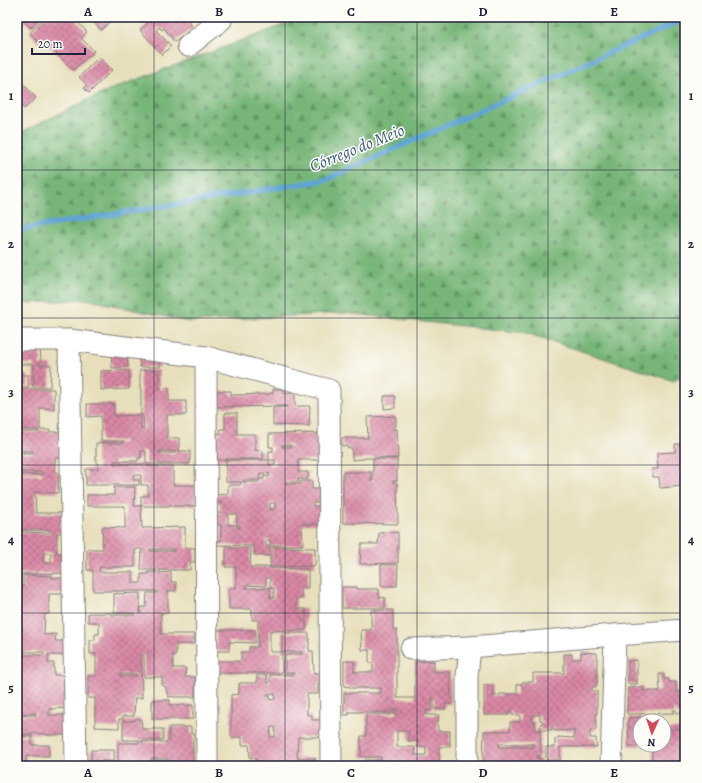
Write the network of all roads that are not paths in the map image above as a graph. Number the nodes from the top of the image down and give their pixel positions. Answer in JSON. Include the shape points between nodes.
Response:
{"nodes":[{"id":1,"x":221,"y":17,"type":"edge"},
{"id":2,"x":188,"y":46,"type":"dead end"},
{"id":3,"x":17,"y":340,"type":"edge"},
{"id":4,"x":69,"y":340,"type":"junction"},
{"id":5,"x":206,"y":356,"type":"junction"},
{"id":6,"x":685,"y":630,"type":"edge"},
{"id":7,"x":615,"y":634,"type":"junction"},
{"id":8,"x":470,"y":647,"type":"junction"},
{"id":9,"x":411,"y":649,"type":"dead end"},
{"id":10,"x":76,"y":766,"type":"edge"},
{"id":11,"x":207,"y":766,"type":"edge"},
{"id":12,"x":331,"y":766,"type":"edge"},
{"id":13,"x":467,"y":766,"type":"edge"},
{"id":14,"x":611,"y":766,"type":"edge"}],
"edges":[{"from":1,"to":2,"type":"street","via":[[221,20]]},
{"from":3,"to":4,"type":"street"},
{"from":4,"to":5,"type":"street"},
{"from":4,"to":10,"type":"street"},
{"from":5,"to":11,"type":"street"},
{"from":5,"to":12,"type":"street","via":[[329,390]]},
{"from":6,"to":7,"type":"street"},
{"from":7,"to":8,"type":"street"},
{"from":7,"to":14,"type":"street"},
{"from":8,"to":9,"type":"street"},
{"from":8,"to":13,"type":"street","via":[[467,676]]}]}
